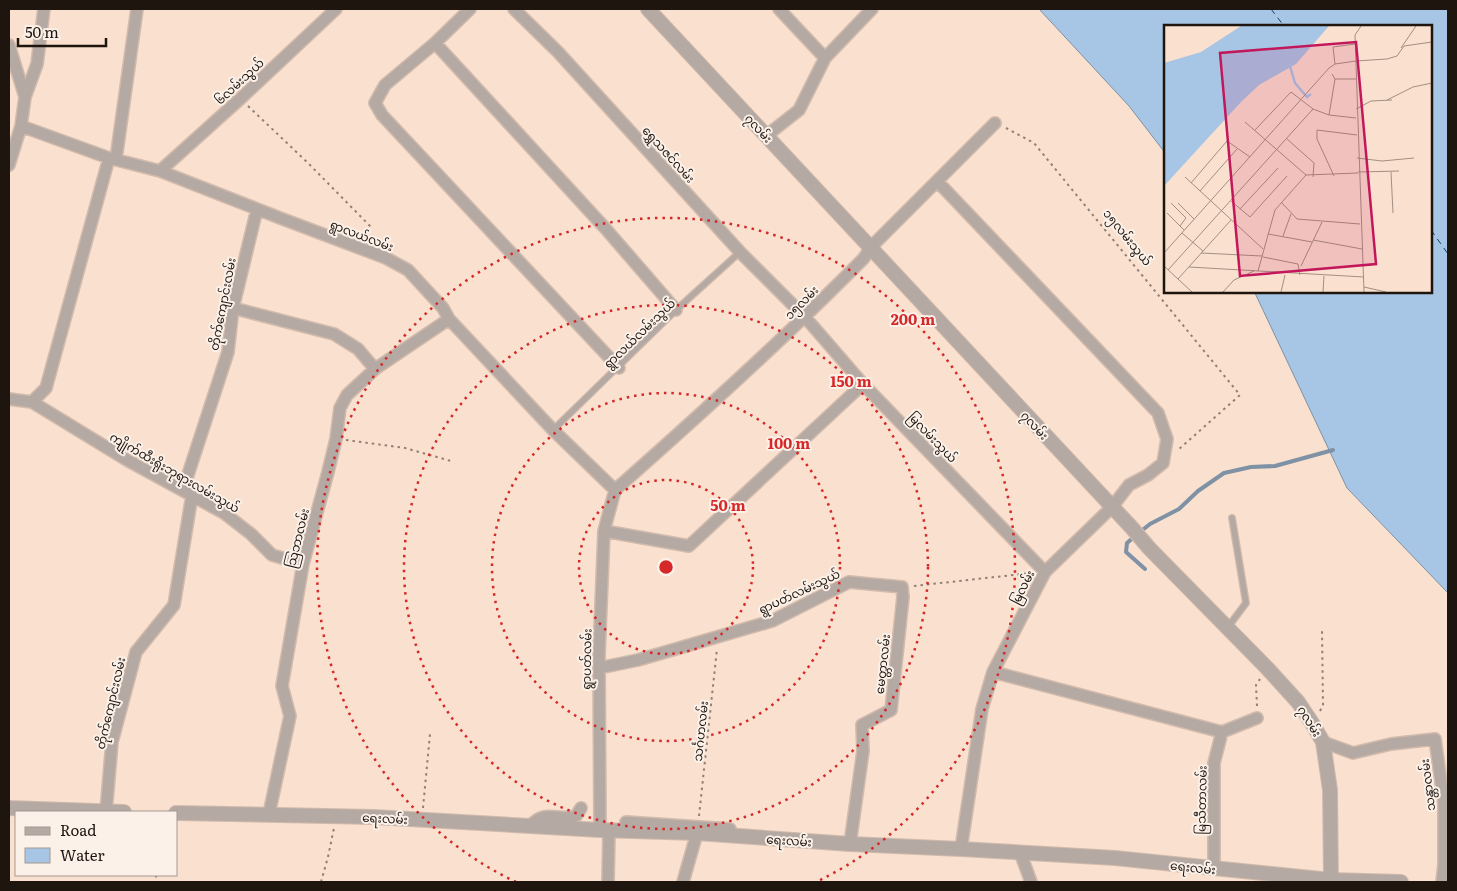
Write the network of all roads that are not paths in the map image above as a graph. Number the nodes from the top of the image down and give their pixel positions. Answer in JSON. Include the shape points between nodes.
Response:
{"nodes":[{"id":1,"x":44,"y":9,"type":"edge"},
{"id":2,"x":137,"y":9,"type":"edge"},
{"id":3,"x":336,"y":9,"type":"edge"},
{"id":4,"x":470,"y":9,"type":"edge"},
{"id":5,"x":514,"y":9,"type":"edge"},
{"id":6,"x":648,"y":9,"type":"edge"},
{"id":7,"x":779,"y":9,"type":"edge"},
{"id":8,"x":872,"y":9,"type":"edge"},
{"id":9,"x":435,"y":43,"type":"junction"},
{"id":10,"x":9,"y":45,"type":"edge"},
{"id":11,"x":825,"y":58,"type":"junction"},
{"id":12,"x":25,"y":97,"type":"junction"},
{"id":13,"x":995,"y":123,"type":"road end"},
{"id":14,"x":21,"y":126,"type":"junction"},
{"id":15,"x":766,"y":136,"type":"junction"},
{"id":16,"x":113,"y":159,"type":"junction"},
{"id":17,"x":9,"y":165,"type":"edge"},
{"id":18,"x":160,"y":171,"type":"junction"},
{"id":19,"x":936,"y":181,"type":"junction"},
{"id":20,"x":256,"y":209,"type":"junction"},
{"id":21,"x":870,"y":247,"type":"junction"},
{"id":22,"x":740,"y":252,"type":"junction"},
{"id":23,"x":233,"y":308,"type":"junction"},
{"id":24,"x":676,"y":310,"type":"junction"},
{"id":25,"x":805,"y":318,"type":"junction"},
{"id":26,"x":449,"y":319,"type":"junction"},
{"id":27,"x":619,"y":368,"type":"junction"},
{"id":28,"x":375,"y":369,"type":"junction"},
{"id":29,"x":863,"y":384,"type":"junction"},
{"id":30,"x":9,"y":399,"type":"edge"},
{"id":31,"x":32,"y":402,"type":"junction"},
{"id":32,"x":553,"y":430,"type":"junction"},
{"id":33,"x":615,"y":490,"type":"junction"},
{"id":34,"x":187,"y":492,"type":"junction"},
{"id":35,"x":1112,"y":507,"type":"junction"},
{"id":36,"x":1232,"y":518,"type":"dead end"},
{"id":37,"x":604,"y":531,"type":"junction"},
{"id":38,"x":303,"y":564,"type":"junction"},
{"id":39,"x":1045,"y":572,"type":"junction"},
{"id":40,"x":902,"y":588,"type":"joint"},
{"id":41,"x":1228,"y":627,"type":"junction"},
{"id":42,"x":599,"y":668,"type":"junction"},
{"id":43,"x":993,"y":672,"type":"junction"},
{"id":44,"x":1257,"y":718,"type":"road end"},
{"id":45,"x":1222,"y":732,"type":"junction"},
{"id":46,"x":1323,"y":742,"type":"junction"},
{"id":47,"x":9,"y":808,"type":"edge"},
{"id":48,"x":581,"y":808,"type":"dead end"},
{"id":49,"x":82,"y":811,"type":"edge"},
{"id":50,"x":106,"y":811,"type":"edge"},
{"id":51,"x":178,"y":813,"type":"edge"},
{"id":52,"x":269,"y":814,"type":"junction"},
{"id":53,"x":626,"y":822,"type":"dead end"},
{"id":54,"x":530,"y":826,"type":"junction"},
{"id":55,"x":697,"y":829,"type":"junction"},
{"id":56,"x":604,"y":830,"type":"junction"},
{"id":57,"x":850,"y":844,"type":"junction"},
{"id":58,"x":961,"y":848,"type":"junction"},
{"id":59,"x":1020,"y":852,"type":"junction"},
{"id":60,"x":1214,"y":869,"type":"junction"},
{"id":61,"x":1329,"y":880,"type":"edge"},
{"id":62,"x":608,"y":882,"type":"edge"},
{"id":63,"x":683,"y":882,"type":"edge"},
{"id":64,"x":1031,"y":882,"type":"edge"},
{"id":65,"x":1401,"y":882,"type":"edge"},
{"id":66,"x":1442,"y":882,"type":"edge"}],
"edges":[{"from":1,"to":12,"type":"street","via":[[37,64]]},
{"from":2,"to":16,"type":"street"},
{"from":3,"to":18,"type":"street","name":"၆လမ်းသွယ်"},
{"from":4,"to":9,"type":"street"},
{"from":5,"to":22,"type":"street","name":"ရွှေသဇင်လမ်း","via":[[558,52]]},
{"from":6,"to":15,"type":"street","name":"၇လမ်း"},
{"from":7,"to":11,"type":"street"},
{"from":8,"to":11,"type":"street"},
{"from":9,"to":24,"type":"street"},
{"from":9,"to":27,"type":"street","via":[[385,85],[375,103],[378,109]]},
{"from":10,"to":12,"type":"street"},
{"from":11,"to":15,"type":"street","via":[[799,110]]},
{"from":12,"to":14,"type":"street"},
{"from":13,"to":19,"type":"street","name":"၁၅လမ်း"},
{"from":14,"to":16,"type":"street","name":"ရွာလယ်လမ်း"},
{"from":14,"to":17,"type":"street"},
{"from":15,"to":21,"type":"street","name":"၇လမ်း"},
{"from":16,"to":18,"type":"street","name":"ရွာလယ်လမ်း"},
{"from":16,"to":31,"type":"street","via":[[46,388]]},
{"from":18,"to":20,"type":"street","name":"ရွာလယ်လမ်း"},
{"from":19,"to":21,"type":"street","name":"၁၅လမ်း"},
{"from":19,"to":35,"type":"street","via":[[1158,413],[1167,439],[1163,463],[1148,476],[1129,485]]},
{"from":20,"to":23,"type":"street","name":"တိုက်ကျောင်းလမ်း"},
{"from":20,"to":26,"type":"street","name":"ရွာလယ်လမ်း","via":[[386,258],[408,270]]},
{"from":21,"to":25,"type":"street","name":"၁၅လမ်း","via":[[864,258]]},
{"from":21,"to":35,"type":"street","name":"၇လမ်း"},
{"from":22,"to":24,"type":"lane","name":"ရွာလယ်လမ်းသွယ်"},
{"from":22,"to":25,"type":"street","name":"ရွှေသဇင်လမ်း"},
{"from":23,"to":28,"type":"street","via":[[334,334],[358,348]]},
{"from":23,"to":34,"type":"street","name":"တိုက်ကျောင်းလမ်း","via":[[228,352]]},
{"from":24,"to":27,"type":"lane","name":"ရွာလယ်လမ်းသွယ်"},
{"from":25,"to":29,"type":"street","name":"မြလမ်းသွယ်"},
{"from":25,"to":33,"type":"street","name":"၁၅လမ်း"},
{"from":26,"to":28,"type":"street","name":"သြဘာလမ်း"},
{"from":26,"to":32,"type":"street","name":"ရွာလယ်လမ်း"},
{"from":27,"to":32,"type":"lane","name":"ရွာလယ်လမ်းသွယ်"},
{"from":28,"to":38,"type":"street","name":"သြဘာလမ်း","via":[[347,395],[340,408],[336,438]]},
{"from":29,"to":37,"type":"street","via":[[689,546]]},
{"from":29,"to":39,"type":"street","name":"မြလမ်းသွယ်"},
{"from":30,"to":31,"type":"street","name":"ကျိုက်ထီးရိုးဘုရားလမ်းသွယ်"},
{"from":31,"to":34,"type":"street","name":"ကျိုက်ထီးရိုးဘုရားလမ်းသွယ်","via":[[120,456]]},
{"from":32,"to":33,"type":"street","name":"ရွာလယ်လမ်း"},
{"from":33,"to":37,"type":"street","name":"ရွာပတ်လမ်း"},
{"from":34,"to":38,"type":"street","name":"ကျိုက်ထီးရိုးဘုရားလမ်းသွယ်","via":[[224,513],[272,556]]},
{"from":34,"to":50,"type":"street","name":"တိုက်ကျောင်းလမ်း","via":[[174,605],[136,652],[112,742]]},
{"from":35,"to":39,"type":"street","name":"မြလမ်း"},
{"from":35,"to":41,"type":"street","name":"၇လမ်း"},
{"from":36,"to":41,"type":"lane","via":[[1246,603]]},
{"from":37,"to":42,"type":"street","name":"ရွာပတ်လမ်း"},
{"from":38,"to":52,"type":"street","name":"သြဘာလမ်း","via":[[282,686],[290,716]]},
{"from":39,"to":43,"type":"street","name":"မြလမ်း"},
{"from":40,"to":42,"type":"street","name":"ရွာပတ်လမ်းသွယ်","via":[[849,582],[772,621],[638,660]]},
{"from":40,"to":57,"type":"street","name":"မေတ္တာလမ်း","via":[[904,597],[891,710],[862,725],[863,750]]},
{"from":41,"to":46,"type":"street","name":"၇လမ်း","via":[[1298,702]]},
{"from":42,"to":56,"type":"street","name":"ရွာပတ်လမ်း"},
{"from":43,"to":45,"type":"street"},
{"from":43,"to":58,"type":"street","name":"မြလမ်း","via":[[982,709]]},
{"from":44,"to":45,"type":"street"},
{"from":45,"to":60,"type":"street","name":"မြသီတာလမ်း","via":[[1214,763]]},
{"from":46,"to":61,"type":"street","name":"၇လမ်း","via":[[1330,790]]},
{"from":46,"to":66,"type":"street","name":"သန္တာလမ်း","via":[[1353,753],[1435,739],[1444,803]]},
{"from":47,"to":49,"type":"street"},
{"from":48,"to":54,"type":"street","via":[[576,816],[545,816],[537,818]]},
{"from":51,"to":52,"type":"street","name":"ရေးလမ်း"},
{"from":52,"to":54,"type":"street","name":"ရေးလမ်း"},
{"from":53,"to":55,"type":"street"},
{"from":54,"to":56,"type":"street","name":"ရေးလမ်း"},
{"from":55,"to":56,"type":"street","name":"ရေးလမ်း"},
{"from":55,"to":57,"type":"street","name":"ရေးလမ်း","via":[[772,839]]},
{"from":55,"to":63,"type":"street"},
{"from":56,"to":62,"type":"street","name":"ရွာပတ်လမ်း"},
{"from":57,"to":58,"type":"street","name":"ရေးလမ်း"},
{"from":58,"to":59,"type":"street","name":"ရေးလမ်း"},
{"from":59,"to":60,"type":"street","name":"ရေးလမ်း"},
{"from":59,"to":64,"type":"street"},
{"from":60,"to":61,"type":"street","name":"ရေးလမ်း"},
{"from":61,"to":65,"type":"street","name":"ရေးလမ်း"}]}
